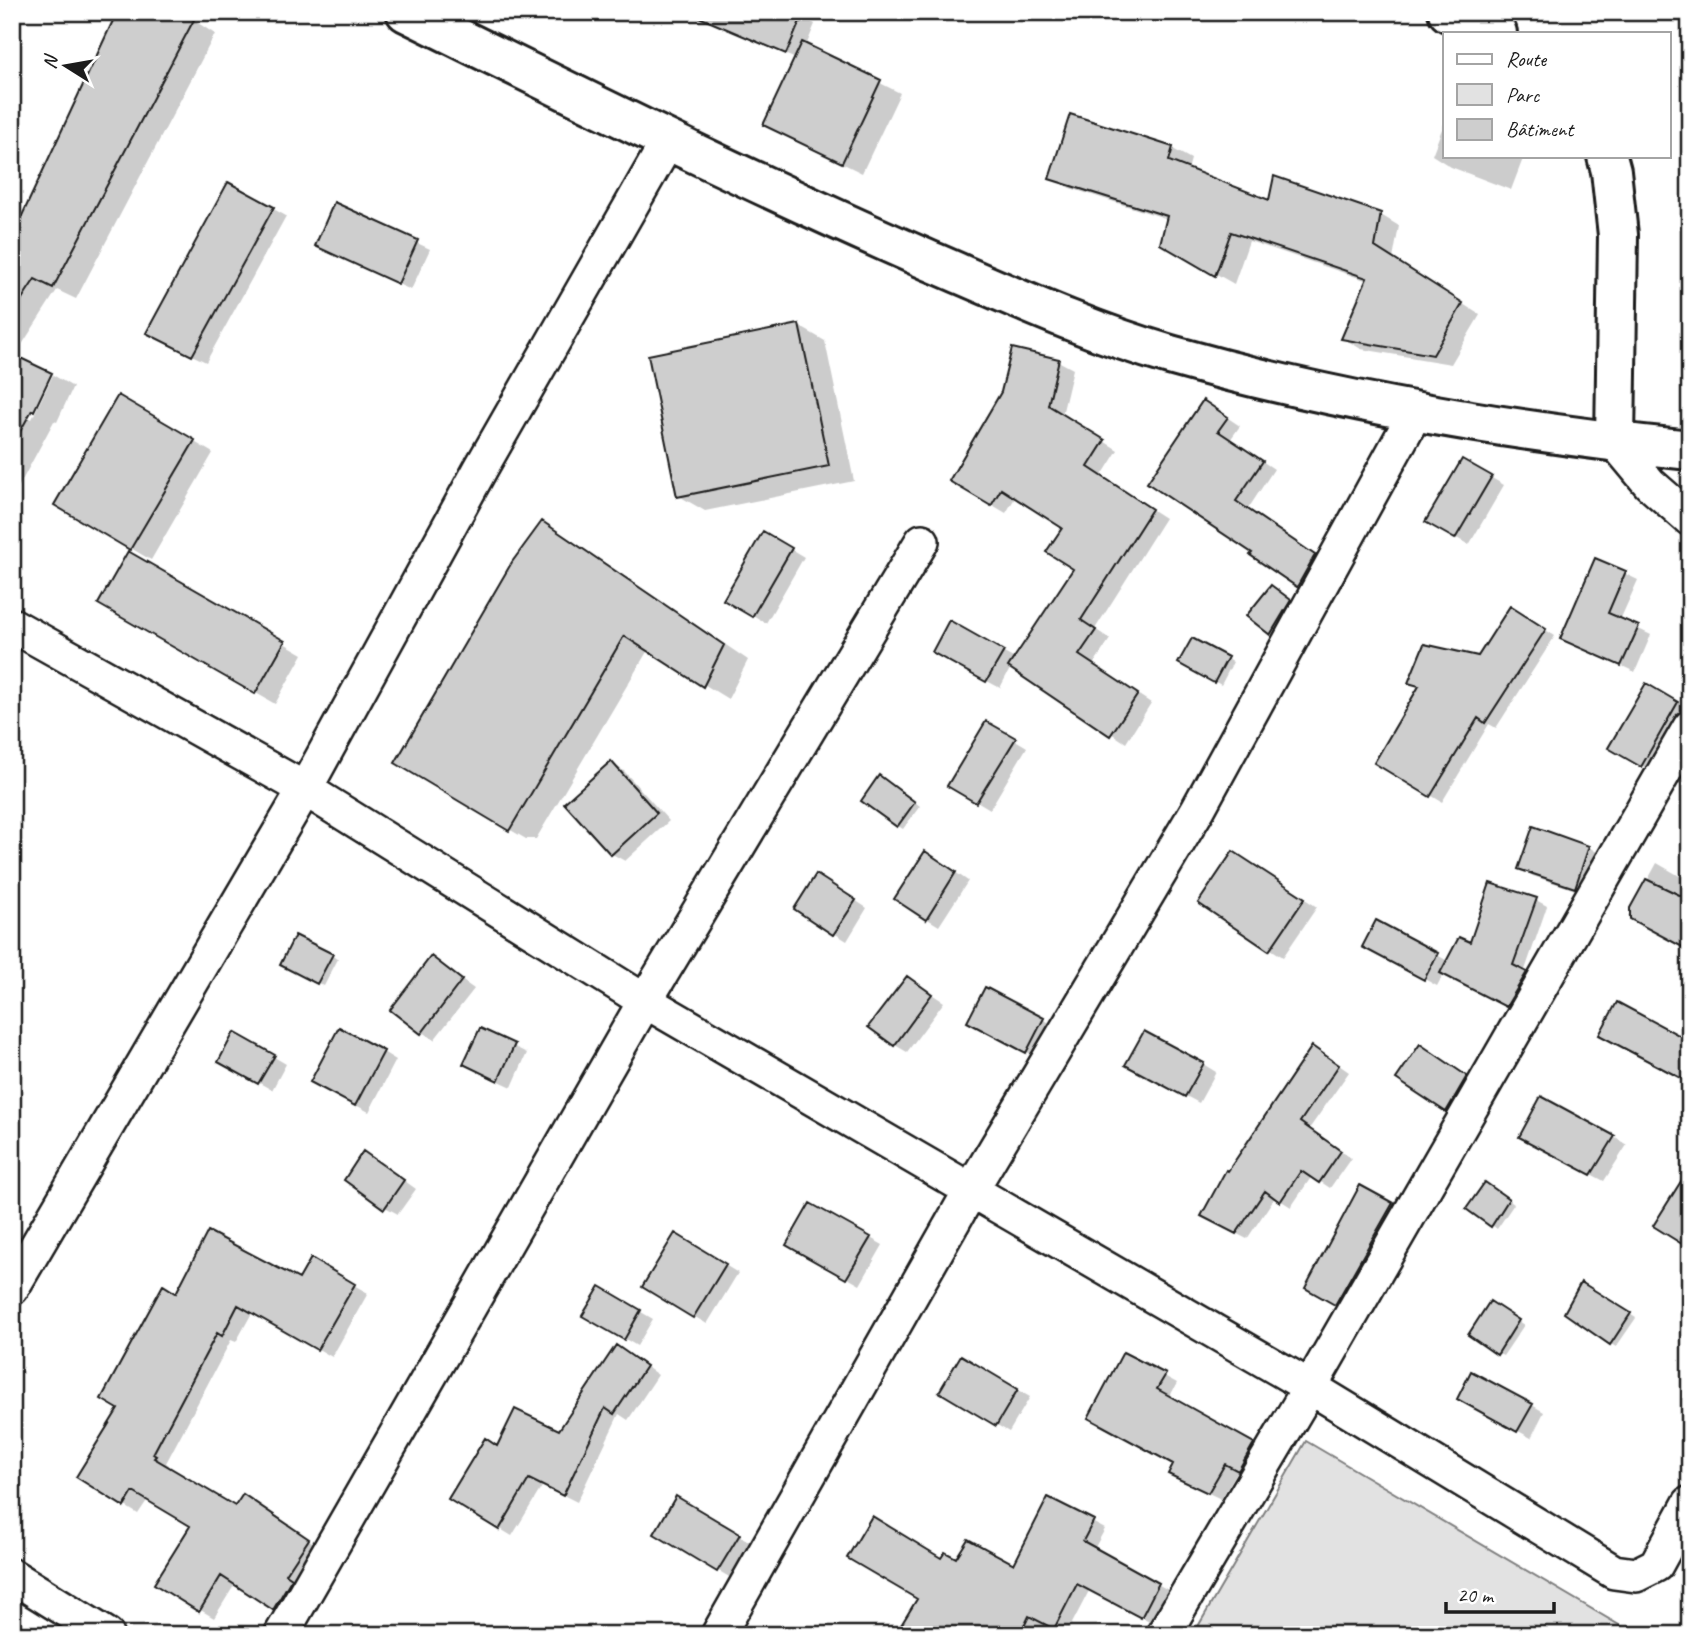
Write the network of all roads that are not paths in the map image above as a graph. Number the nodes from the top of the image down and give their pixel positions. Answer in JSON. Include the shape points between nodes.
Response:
{"nodes":[{"id":1,"x":406,"y":12,"type":"edge"},
{"id":2,"x":1448,"y":12,"type":"edge"},
{"id":3,"x":1495,"y":32,"type":"edge"},
{"id":4,"x":668,"y":141,"type":"junction"},
{"id":5,"x":1608,"y":158,"type":"edge"},
{"id":6,"x":1415,"y":413,"type":"junction"},
{"id":7,"x":1615,"y":442,"type":"junction"},
{"id":8,"x":1690,"y":450,"type":"edge"},
{"id":9,"x":1690,"y":519,"type":"edge"},
{"id":10,"x":922,"y":541,"type":"dead end"},
{"id":11,"x":12,"y":625,"type":"edge"},
{"id":12,"x":1690,"y":727,"type":"edge"},
{"id":13,"x":305,"y":789,"type":"junction"},
{"id":14,"x":645,"y":1001,"type":"junction"},
{"id":15,"x":971,"y":1190,"type":"junction"},
{"id":16,"x":12,"y":1288,"type":"edge"},
{"id":17,"x":1310,"y":1387,"type":"junction"},
{"id":18,"x":1690,"y":1503,"type":"edge"},
{"id":19,"x":12,"y":1576,"type":"edge"},
{"id":20,"x":107,"y":1635,"type":"edge"},
{"id":21,"x":281,"y":1635,"type":"edge"},
{"id":22,"x":718,"y":1635,"type":"edge"},
{"id":23,"x":1163,"y":1635,"type":"edge"}],
"edges":[{"from":1,"to":4,"type":"main road"},
{"from":2,"to":3,"type":"main road"},
{"from":4,"to":6,"type":"main road","via":[[1059,317],[1169,354]]},
{"from":4,"to":13,"type":"street"},
{"from":5,"to":7,"type":"main road","via":[[1618,235]]},
{"from":6,"to":7,"type":"main road"},
{"from":6,"to":15,"type":"street","via":[[1198,809]]},
{"from":7,"to":8,"type":"main road"},
{"from":7,"to":9,"type":"street","via":[[1650,484]]},
{"from":10,"to":14,"type":"street"},
{"from":11,"to":13,"type":"street"},
{"from":12,"to":17,"type":"street"},
{"from":13,"to":14,"type":"street"},
{"from":13,"to":16,"type":"street"},
{"from":14,"to":15,"type":"street"},
{"from":14,"to":21,"type":"street"},
{"from":15,"to":17,"type":"street"},
{"from":15,"to":22,"type":"street"},
{"from":17,"to":18,"type":"street","via":[[1614,1572],[1636,1575],[1656,1565]]},
{"from":17,"to":23,"type":"street"},
{"from":19,"to":20,"type":"street"}]}
